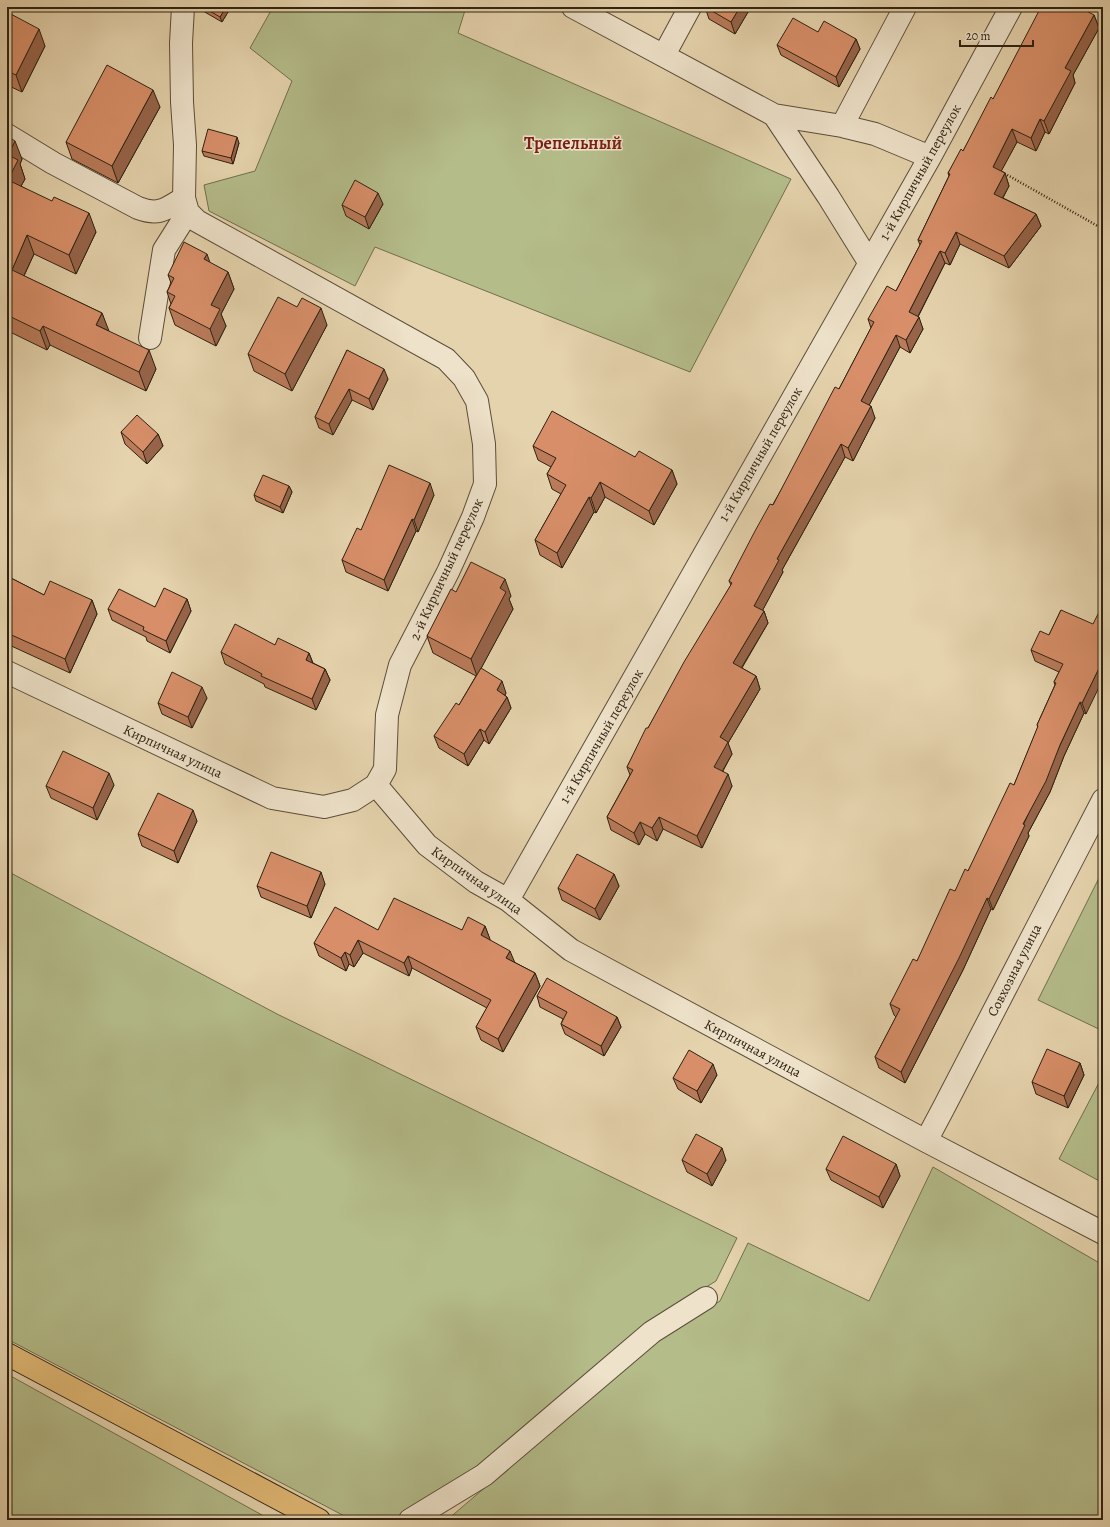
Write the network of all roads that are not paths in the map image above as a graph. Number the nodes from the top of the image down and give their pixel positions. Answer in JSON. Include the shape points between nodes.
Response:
{"nodes":[{"id":1,"x":183,"y":7,"type":"edge"},
{"id":2,"x":573,"y":7,"type":"edge"},
{"id":3,"x":690,"y":7,"type":"edge"},
{"id":4,"x":905,"y":7,"type":"edge"},
{"id":5,"x":1011,"y":7,"type":"edge"},
{"id":6,"x":664,"y":55,"type":"junction"},
{"id":7,"x":774,"y":115,"type":"junction"},
{"id":8,"x":842,"y":126,"type":"junction"},
{"id":9,"x":7,"y":135,"type":"edge"},
{"id":10,"x":930,"y":157,"type":"junction"},
{"id":11,"x":186,"y":205,"type":"junction"},
{"id":12,"x":869,"y":262,"type":"junction"},
{"id":13,"x":150,"y":338,"type":"dead end"},
{"id":14,"x":7,"y":672,"type":"edge"},
{"id":15,"x":376,"y":785,"type":"junction"},
{"id":16,"x":1103,"y":800,"type":"edge"},
{"id":17,"x":508,"y":900,"type":"junction"},
{"id":18,"x":926,"y":1141,"type":"junction"},
{"id":19,"x":1103,"y":1233,"type":"edge"},
{"id":20,"x":706,"y":1298,"type":"dead end"},
{"id":21,"x":7,"y":1354,"type":"edge"},
{"id":22,"x":319,"y":1520,"type":"edge"},
{"id":23,"x":410,"y":1520,"type":"edge"}],
"edges":[{"from":1,"to":11,"type":"street","via":[[181,43]]},
{"from":2,"to":6,"type":"street"},
{"from":3,"to":6,"type":"street"},
{"from":4,"to":8,"type":"street"},
{"from":5,"to":10,"type":"street","name":"1-й Кирпичный переулок"},
{"from":6,"to":7,"type":"street"},
{"from":7,"to":8,"type":"street"},
{"from":7,"to":12,"type":"street"},
{"from":8,"to":10,"type":"street","via":[[875,134]]},
{"from":9,"to":11,"type":"street","via":[[53,163],[138,208],[149,212]]},
{"from":10,"to":12,"type":"street","name":"1-й Кирпичный переулок"},
{"from":11,"to":13,"type":"street","via":[[164,250]]},
{"from":11,"to":15,"type":"street","name":"2-й Кирпичный переулок","via":[[197,221],[446,359],[464,378],[477,401],[484,444],[485,484],[448,572],[400,665],[387,715],[385,769]]},
{"from":12,"to":17,"type":"street","name":"1-й Кирпичный переулок"},
{"from":14,"to":15,"type":"street","name":"Кирпичная улица","via":[[272,798],[324,807],[353,800]]},
{"from":15,"to":17,"type":"street","name":"Кирпичная улица","via":[[428,845],[476,882]]},
{"from":16,"to":18,"type":"street","name":"Совхозная улица"},
{"from":17,"to":18,"type":"street","name":"Кирпичная улица","via":[[571,950]]},
{"from":18,"to":19,"type":"street","name":"Кирпичная улица"},
{"from":20,"to":23,"type":"street","via":[[652,1332],[484,1475]]},
{"from":21,"to":22,"type":"main road"}]}
